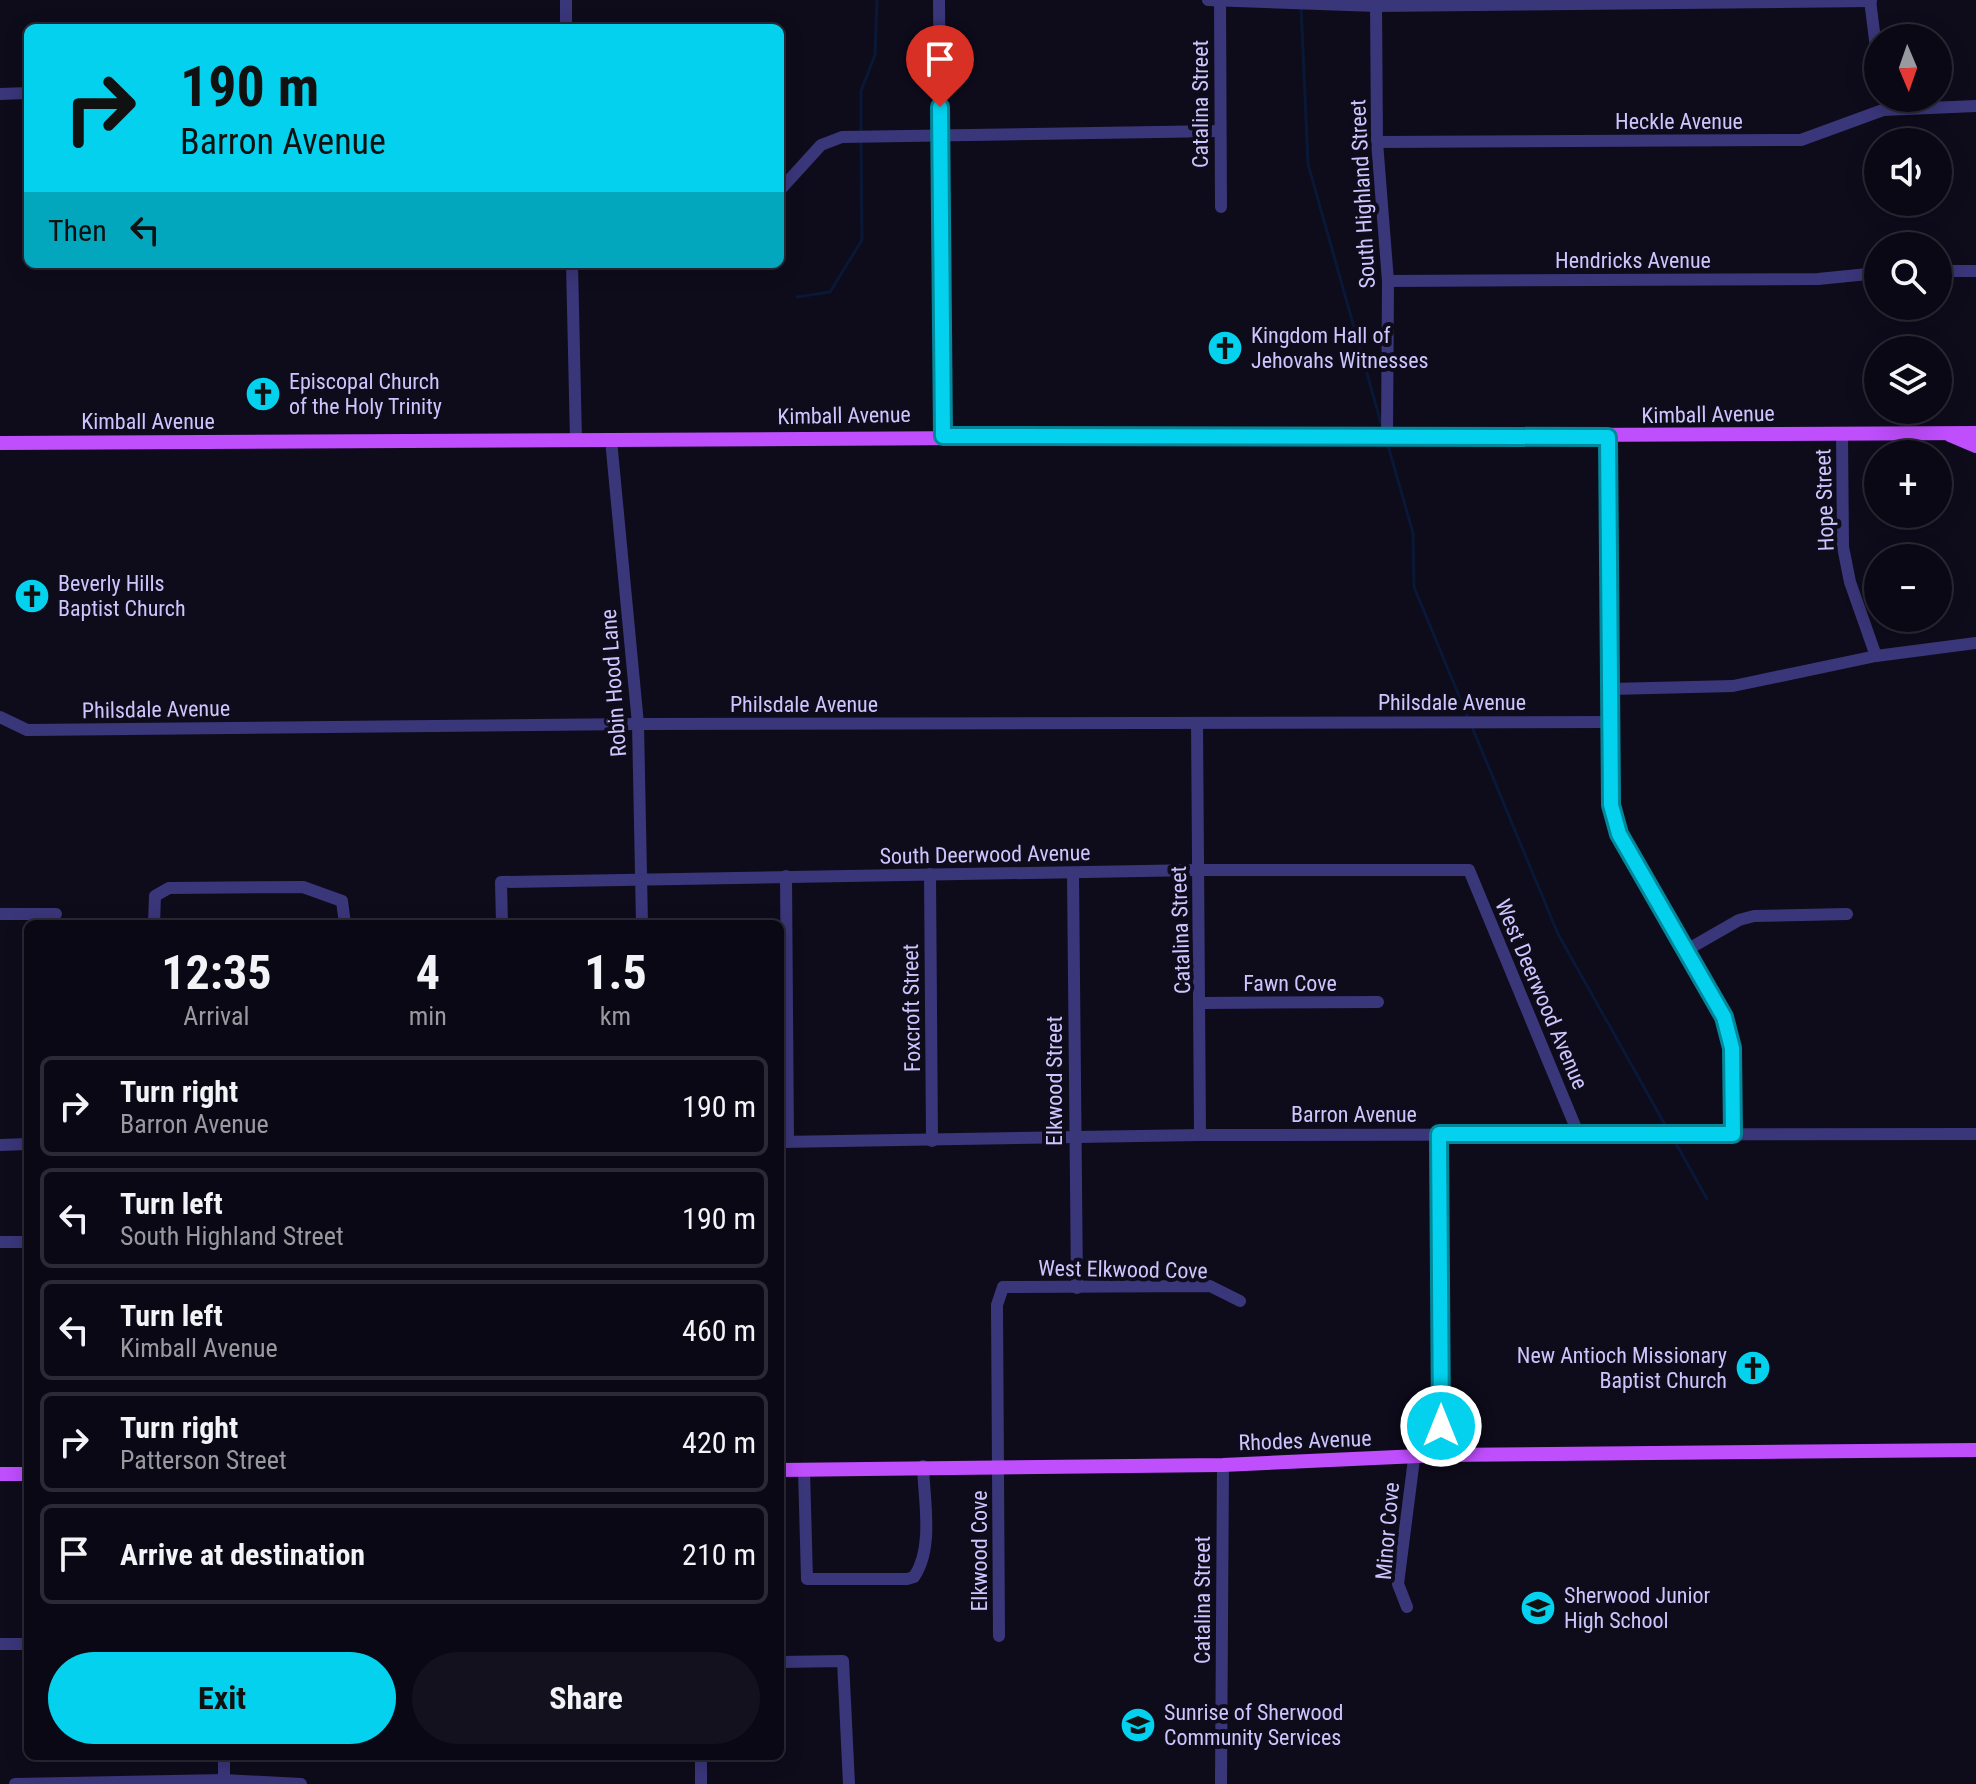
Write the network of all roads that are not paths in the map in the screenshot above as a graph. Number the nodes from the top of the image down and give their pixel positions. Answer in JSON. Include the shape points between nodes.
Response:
{"nodes":[{"id":1,"x":566,"y":0,"type":"edge"},
{"id":2,"x":939,"y":0,"type":"edge"},
{"id":3,"x":1870,"y":0,"type":"edge"},
{"id":4,"x":1216,"y":1,"type":"edge"},
{"id":5,"x":1376,"y":3,"type":"edge"},
{"id":6,"x":566,"y":24,"type":"edge"},
{"id":7,"x":1873,"y":24,"type":"edge"},
{"id":8,"x":24,"y":93,"type":"edge"},
{"id":9,"x":0,"y":94,"type":"edge"},
{"id":10,"x":1952,"y":105,"type":"edge"},
{"id":11,"x":1976,"y":106,"type":"edge"},
{"id":12,"x":1865,"y":112,"type":"edge"},
{"id":13,"x":1220,"y":131,"type":"junction"},
{"id":14,"x":940,"y":134,"type":"junction"},
{"id":15,"x":1377,"y":142,"type":"junction"},
{"id":16,"x":784,"y":186,"type":"edge"},
{"id":17,"x":1221,"y":207,"type":"dead end"},
{"id":18,"x":572,"y":268,"type":"edge"},
{"id":19,"x":1952,"y":271,"type":"edge"},
{"id":20,"x":1976,"y":271,"type":"edge"},
{"id":21,"x":1864,"y":274,"type":"edge"},
{"id":22,"x":1388,"y":281,"type":"junction"},
{"id":23,"x":1976,"y":433,"type":"edge"},
{"id":24,"x":1842,"y":434,"type":"junction"},
{"id":25,"x":1946,"y":434,"type":"junction"},
{"id":26,"x":1387,"y":435,"type":"junction"},
{"id":27,"x":943,"y":436,"type":"junction"},
{"id":28,"x":1608,"y":437,"type":"junction"},
{"id":29,"x":576,"y":440,"type":"junction"},
{"id":30,"x":611,"y":440,"type":"junction"},
{"id":31,"x":0,"y":443,"type":"edge"},
{"id":32,"x":1976,"y":446,"type":"edge"},
{"id":33,"x":1976,"y":643,"type":"edge"},
{"id":34,"x":1876,"y":656,"type":"junction"},
{"id":35,"x":1611,"y":689,"type":"junction"},
{"id":36,"x":0,"y":717,"type":"edge"},
{"id":37,"x":1611,"y":722,"type":"junction"},
{"id":38,"x":1197,"y":723,"type":"junction"},
{"id":39,"x":638,"y":724,"type":"junction"},
{"id":40,"x":1198,"y":870,"type":"junction"},
{"id":41,"x":1469,"y":870,"type":"joint"},
{"id":42,"x":1073,"y":873,"type":"junction"},
{"id":43,"x":930,"y":874,"type":"junction"},
{"id":44,"x":786,"y":876,"type":"junction"},
{"id":45,"x":642,"y":879,"type":"junction"},
{"id":46,"x":0,"y":914,"type":"edge"},
{"id":47,"x":56,"y":914,"type":"dead end"},
{"id":48,"x":1847,"y":914,"type":"dead end"},
{"id":49,"x":154,"y":920,"type":"edge"},
{"id":50,"x":344,"y":920,"type":"edge"},
{"id":51,"x":502,"y":920,"type":"edge"},
{"id":52,"x":642,"y":920,"type":"edge"},
{"id":53,"x":1685,"y":951,"type":"junction"},
{"id":54,"x":1378,"y":1002,"type":"dead end"},
{"id":55,"x":1202,"y":1003,"type":"junction"},
{"id":56,"x":1578,"y":1133,"type":"junction"},
{"id":57,"x":1439,"y":1134,"type":"junction"},
{"id":58,"x":1733,"y":1134,"type":"junction"},
{"id":59,"x":1976,"y":1134,"type":"edge"},
{"id":60,"x":1200,"y":1135,"type":"junction"},
{"id":61,"x":1074,"y":1140,"type":"junction"},
{"id":62,"x":932,"y":1141,"type":"junction"},
{"id":63,"x":784,"y":1142,"type":"edge"},
{"id":64,"x":24,"y":1144,"type":"edge"},
{"id":65,"x":0,"y":1145,"type":"edge"},
{"id":66,"x":0,"y":1242,"type":"edge"},
{"id":67,"x":24,"y":1242,"type":"edge"},
{"id":68,"x":1077,"y":1288,"type":"junction"},
{"id":69,"x":1240,"y":1301,"type":"dead end"},
{"id":70,"x":1976,"y":1450,"type":"edge"},
{"id":71,"x":1441,"y":1455,"type":"junction"},
{"id":72,"x":1414,"y":1459,"type":"junction"},
{"id":73,"x":1223,"y":1465,"type":"junction"},
{"id":74,"x":923,"y":1466,"type":"junction"},
{"id":75,"x":999,"y":1466,"type":"junction"},
{"id":76,"x":784,"y":1470,"type":"edge"},
{"id":77,"x":804,"y":1470,"type":"junction"},
{"id":78,"x":0,"y":1474,"type":"edge"},
{"id":79,"x":24,"y":1474,"type":"edge"},
{"id":80,"x":1407,"y":1607,"type":"dead end"},
{"id":81,"x":999,"y":1636,"type":"dead end"},
{"id":82,"x":0,"y":1644,"type":"edge"},
{"id":83,"x":24,"y":1644,"type":"edge"},
{"id":84,"x":784,"y":1662,"type":"edge"},
{"id":85,"x":224,"y":1760,"type":"edge"},
{"id":86,"x":701,"y":1760,"type":"edge"},
{"id":87,"x":224,"y":1782,"type":"edge"},
{"id":88,"x":15,"y":1784,"type":"edge"},
{"id":89,"x":301,"y":1784,"type":"edge"},
{"id":90,"x":701,"y":1784,"type":"edge"},
{"id":91,"x":849,"y":1784,"type":"edge"},
{"id":92,"x":1221,"y":1784,"type":"edge"}],
"edges":[{"from":1,"to":6,"type":"street"},
{"from":2,"to":14,"type":"street"},
{"from":3,"to":5,"type":"street"},
{"from":3,"to":7,"type":"street"},
{"from":4,"to":5,"type":"street"},
{"from":4,"to":13,"type":"street","name":"Catalina Street"},
{"from":5,"to":15,"type":"street","name":"South Highland Street"},
{"from":8,"to":9,"type":"street"},
{"from":10,"to":11,"type":"street","name":"Heckle Avenue"},
{"from":12,"to":15,"type":"street","name":"Heckle Avenue","via":[[1801,140]]},
{"from":13,"to":14,"type":"street"},
{"from":13,"to":17,"type":"street","name":"Catalina Street"},
{"from":14,"to":16,"type":"street","via":[[842,137],[821,145]]},
{"from":14,"to":27,"type":"street"},
{"from":15,"to":22,"type":"street","name":"South Highland Street"},
{"from":18,"to":29,"type":"street"},
{"from":19,"to":20,"type":"street"},
{"from":21,"to":22,"type":"street","name":"Hendricks Avenue"},
{"from":22,"to":26,"type":"street","name":"South Highland Street"},
{"from":23,"to":25,"type":"main road","name":"Kimball Avenue"},
{"from":24,"to":25,"type":"main road","name":"Kimball Avenue"},
{"from":24,"to":28,"type":"main road","name":"Kimball Avenue"},
{"from":24,"to":34,"type":"street","name":"Hope Street","via":[[1843,547]]},
{"from":25,"to":32,"type":"main road"},
{"from":26,"to":27,"type":"main road","name":"Kimball Avenue"},
{"from":26,"to":28,"type":"main road","name":"Kimball Avenue"},
{"from":27,"to":30,"type":"main road","name":"Kimball Avenue"},
{"from":28,"to":35,"type":"street"},
{"from":29,"to":30,"type":"main road","name":"Kimball Avenue"},
{"from":29,"to":31,"type":"main road","name":"Kimball Avenue"},
{"from":30,"to":39,"type":"street","name":"Robin Hood Lane"},
{"from":33,"to":34,"type":"street"},
{"from":34,"to":35,"type":"street","via":[[1733,686]]},
{"from":35,"to":37,"type":"street"},
{"from":36,"to":39,"type":"street","name":"Philsdale Avenue","via":[[27,730]]},
{"from":37,"to":38,"type":"street","name":"Philsdale Avenue"},
{"from":37,"to":53,"type":"street","via":[[1611,805],[1619,834]]},
{"from":38,"to":39,"type":"street","name":"Philsdale Avenue"},
{"from":38,"to":40,"type":"street","name":"Catalina Street"},
{"from":39,"to":45,"type":"street","name":"Robin Hood Lane"},
{"from":40,"to":41,"type":"street","name":"South Deerwood Avenue"},
{"from":40,"to":42,"type":"street","name":"South Deerwood Avenue"},
{"from":40,"to":55,"type":"street","name":"Catalina Street"},
{"from":41,"to":56,"type":"street","name":"West Deerwood Avenue"},
{"from":42,"to":43,"type":"street","name":"South Deerwood Avenue"},
{"from":42,"to":61,"type":"street","name":"Elkwood Street"},
{"from":43,"to":44,"type":"street","name":"South Deerwood Avenue"},
{"from":43,"to":62,"type":"street","name":"Foxcroft Street"},
{"from":44,"to":45,"type":"street","name":"South Deerwood Avenue"},
{"from":44,"to":63,"type":"street"},
{"from":45,"to":51,"type":"street","name":"South Deerwood Avenue","via":[[501,882]]},
{"from":45,"to":52,"type":"street","name":"Robin Hood Lane"},
{"from":46,"to":47,"type":"street"},
{"from":48,"to":53,"type":"street","via":[[1754,916]]},
{"from":49,"to":50,"type":"street","via":[[155,896],[169,888],[303,887],[342,901]]},
{"from":53,"to":58,"type":"street","via":[[1724,1017],[1732,1048]]},
{"from":54,"to":55,"type":"street","name":"Fawn Cove"},
{"from":55,"to":60,"type":"street","name":"Catalina Street"},
{"from":56,"to":57,"type":"street","name":"Barron Avenue"},
{"from":56,"to":58,"type":"street","name":"Barron Avenue"},
{"from":57,"to":60,"type":"street","name":"Barron Avenue"},
{"from":57,"to":71,"type":"street"},
{"from":58,"to":59,"type":"street","name":"Barron Avenue"},
{"from":60,"to":61,"type":"street","name":"Barron Avenue"},
{"from":61,"to":62,"type":"street","name":"Barron Avenue"},
{"from":61,"to":68,"type":"street","name":"Elkwood Street"},
{"from":62,"to":63,"type":"street","name":"Barron Avenue"},
{"from":64,"to":65,"type":"street"},
{"from":66,"to":67,"type":"street"},
{"from":68,"to":69,"type":"street","name":"West Elkwood Cove","via":[[1210,1286]]},
{"from":68,"to":75,"type":"street","name":"West Elkwood Cove","via":[[1003,1287],[997,1305]]},
{"from":70,"to":71,"type":"main road","name":"Rhodes Avenue"},
{"from":71,"to":72,"type":"main road","name":"Rhodes Avenue"},
{"from":72,"to":73,"type":"main road","name":"Rhodes Avenue"},
{"from":72,"to":80,"type":"street","name":"Minor Cove","via":[[1398,1584]]},
{"from":73,"to":75,"type":"main road","name":"Rhodes Avenue"},
{"from":73,"to":92,"type":"street","name":"Catalina Street"},
{"from":74,"to":75,"type":"main road","name":"Rhodes Avenue"},
{"from":74,"to":77,"type":"main road","name":"Rhodes Avenue"},
{"from":74,"to":77,"type":"street","via":[[924,1544],[918,1572],[907,1579],[807,1579]]},
{"from":75,"to":81,"type":"street","name":"Elkwood Cove"},
{"from":76,"to":77,"type":"main road","name":"Rhodes Avenue"},
{"from":78,"to":79,"type":"main road"},
{"from":82,"to":83,"type":"street"},
{"from":84,"to":91,"type":"street","via":[[843,1661]]},
{"from":85,"to":87,"type":"street"},
{"from":86,"to":90,"type":"street"},
{"from":87,"to":88,"type":"street"},
{"from":87,"to":89,"type":"street"}]}
